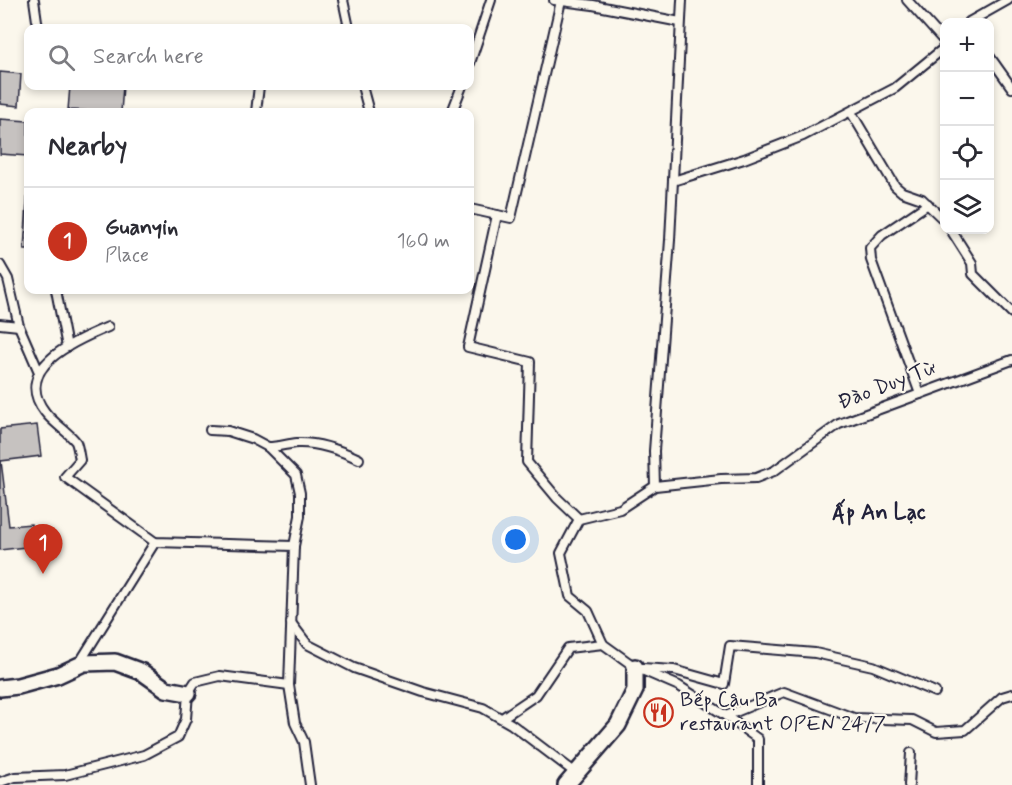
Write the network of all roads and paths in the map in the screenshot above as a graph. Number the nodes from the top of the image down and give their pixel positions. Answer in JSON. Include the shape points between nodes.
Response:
{"nodes":[{"id":1,"x":34,"y":0,"type":"edge"},
{"id":2,"x":343,"y":0,"type":"edge"},
{"id":3,"x":491,"y":0,"type":"edge"},
{"id":4,"x":554,"y":0,"type":"edge"},
{"id":5,"x":682,"y":0,"type":"edge"},
{"id":6,"x":907,"y":0,"type":"edge"},
{"id":7,"x":1008,"y":0,"type":"edge"},
{"id":8,"x":561,"y":1,"type":"edge"},
{"id":9,"x":976,"y":18,"type":"edge"},
{"id":10,"x":680,"y":22,"type":"junction"},
{"id":11,"x":37,"y":24,"type":"edge"},
{"id":12,"x":348,"y":24,"type":"edge"},
{"id":13,"x":940,"y":36,"type":"edge"},
{"id":14,"x":474,"y":51,"type":"edge"},
{"id":15,"x":940,"y":52,"type":"edge"},
{"id":16,"x":994,"y":63,"type":"edge"},
{"id":17,"x":1012,"y":88,"type":"edge"},
{"id":18,"x":259,"y":90,"type":"edge"},
{"id":19,"x":363,"y":90,"type":"edge"},
{"id":20,"x":460,"y":90,"type":"edge"},
{"id":21,"x":256,"y":108,"type":"edge"},
{"id":22,"x":368,"y":108,"type":"edge"},
{"id":23,"x":454,"y":108,"type":"edge"},
{"id":24,"x":851,"y":112,"type":"junction"},
{"id":25,"x":673,"y":181,"type":"junction"},
{"id":26,"x":928,"y":204,"type":"junction"},
{"id":27,"x":474,"y":210,"type":"edge"},
{"id":28,"x":497,"y":215,"type":"junction"},
{"id":29,"x":940,"y":215,"type":"edge"},
{"id":30,"x":954,"y":234,"type":"edge"},
{"id":31,"x":0,"y":265,"type":"edge"},
{"id":32,"x":57,"y":294,"type":"edge"},
{"id":33,"x":1012,"y":313,"type":"edge"},
{"id":34,"x":0,"y":324,"type":"edge"},
{"id":35,"x":19,"y":326,"type":"junction"},
{"id":36,"x":108,"y":327,"type":"dead end"},
{"id":37,"x":67,"y":347,"type":"junction"},
{"id":38,"x":1012,"y":360,"type":"edge"},
{"id":39,"x":39,"y":372,"type":"junction"},
{"id":40,"x":920,"y":394,"type":"junction"},
{"id":41,"x":210,"y":430,"type":"dead end"},
{"id":42,"x":268,"y":447,"type":"junction"},
{"id":43,"x":359,"y":459,"type":"dead end"},
{"id":44,"x":655,"y":486,"type":"junction"},
{"id":45,"x":579,"y":519,"type":"junction"},
{"id":46,"x":155,"y":542,"type":"junction"},
{"id":47,"x":294,"y":546,"type":"junction"},
{"id":48,"x":291,"y":622,"type":"junction"},
{"id":49,"x":603,"y":644,"type":"junction"},
{"id":50,"x":77,"y":666,"type":"junction"},
{"id":51,"x":635,"y":667,"type":"junction"},
{"id":52,"x":289,"y":685,"type":"junction"},
{"id":53,"x":0,"y":688,"type":"edge"},
{"id":54,"x":935,"y":692,"type":"dead end"},
{"id":55,"x":188,"y":693,"type":"junction"},
{"id":56,"x":1012,"y":694,"type":"edge"},
{"id":57,"x":726,"y":716,"type":"junction"},
{"id":58,"x":502,"y":718,"type":"junction"},
{"id":59,"x":911,"y":753,"type":"dead end"},
{"id":60,"x":571,"y":779,"type":"edge"},
{"id":61,"x":0,"y":782,"type":"edge"},
{"id":62,"x":310,"y":785,"type":"edge"},
{"id":63,"x":758,"y":785,"type":"edge"},
{"id":64,"x":909,"y":785,"type":"edge"}],
"edges":[{"from":1,"to":11,"type":"lane"},
{"from":2,"to":12,"type":"lane"},
{"from":3,"to":14,"type":"lane"},
{"from":4,"to":8,"type":"lane"},
{"from":5,"to":10,"type":"lane"},
{"from":6,"to":13,"type":"lane"},
{"from":7,"to":9,"type":"lane"},
{"from":8,"to":10,"type":"lane"},
{"from":8,"to":28,"type":"lane","via":[[511,218]]},
{"from":10,"to":25,"type":"lane"},
{"from":15,"to":24,"type":"lane","via":[[895,88]]},
{"from":16,"to":17,"type":"lane"},
{"from":18,"to":21,"type":"lane"},
{"from":19,"to":22,"type":"lane"},
{"from":20,"to":23,"type":"lane"},
{"from":24,"to":25,"type":"lane","via":[[744,159]]},
{"from":24,"to":26,"type":"lane","via":[[895,186]]},
{"from":25,"to":44,"type":"lane","via":[[654,451]]},
{"from":26,"to":29,"type":"lane"},
{"from":26,"to":40,"type":"lane","via":[[882,235],[870,248]]},
{"from":27,"to":28,"type":"lane"},
{"from":28,"to":45,"type":"lane","via":[[468,347],[530,362],[526,462]]},
{"from":30,"to":33,"type":"lane","via":[[972,263],[973,274]]},
{"from":31,"to":35,"type":"lane","via":[[8,279]]},
{"from":32,"to":37,"type":"lane"},
{"from":34,"to":35,"type":"lane"},
{"from":35,"to":39,"type":"lane"},
{"from":36,"to":37,"type":"lane"},
{"from":37,"to":39,"type":"lane"},
{"from":38,"to":40,"type":"lane","name":"Đào Duy Từ"},
{"from":39,"to":46,"type":"lane","via":[[35,390],[44,411],[76,441],[80,460],[65,477]]},
{"from":40,"to":44,"type":"lane","name":"Đào Duy Từ","via":[[839,424],[774,471],[756,478]]},
{"from":41,"to":42,"type":"lane","via":[[237,434]]},
{"from":42,"to":43,"type":"lane","via":[[297,443],[334,447]]},
{"from":42,"to":47,"type":"lane","via":[[296,475],[300,516]]},
{"from":44,"to":45,"type":"lane","name":"Đào Duy Từ","via":[[620,509]]},
{"from":45,"to":49,"type":"lane","via":[[561,553],[570,596],[588,611]]},
{"from":46,"to":47,"type":"lane"},
{"from":46,"to":50,"type":"lane"},
{"from":47,"to":48,"type":"lane"},
{"from":48,"to":52,"type":"lane"},
{"from":48,"to":58,"type":"lane","via":[[307,644],[354,668],[483,708]]},
{"from":49,"to":51,"type":"lane"},
{"from":49,"to":58,"type":"lane","via":[[568,648],[536,695]]},
{"from":50,"to":53,"type":"street","via":[[58,675]]},
{"from":50,"to":55,"type":"street","via":[[115,662],[142,672],[166,689]]},
{"from":51,"to":54,"type":"lane","via":[[674,670],[724,684],[730,646],[815,653],[873,666]]},
{"from":51,"to":57,"type":"lane","via":[[679,686]]},
{"from":51,"to":60,"type":"street","via":[[635,690],[618,725]]},
{"from":52,"to":55,"type":"lane","via":[[220,676],[195,682]]},
{"from":52,"to":62,"type":"lane"},
{"from":55,"to":61,"type":"lane","via":[[186,719],[178,737],[144,755],[64,775],[15,777]]},
{"from":56,"to":57,"type":"lane","via":[[1002,697],[965,730],[936,732],[912,720],[854,718],[784,692]]},
{"from":57,"to":63,"type":"lane","via":[[758,739]]},
{"from":58,"to":60,"type":"lane"},
{"from":59,"to":64,"type":"lane"}]}
